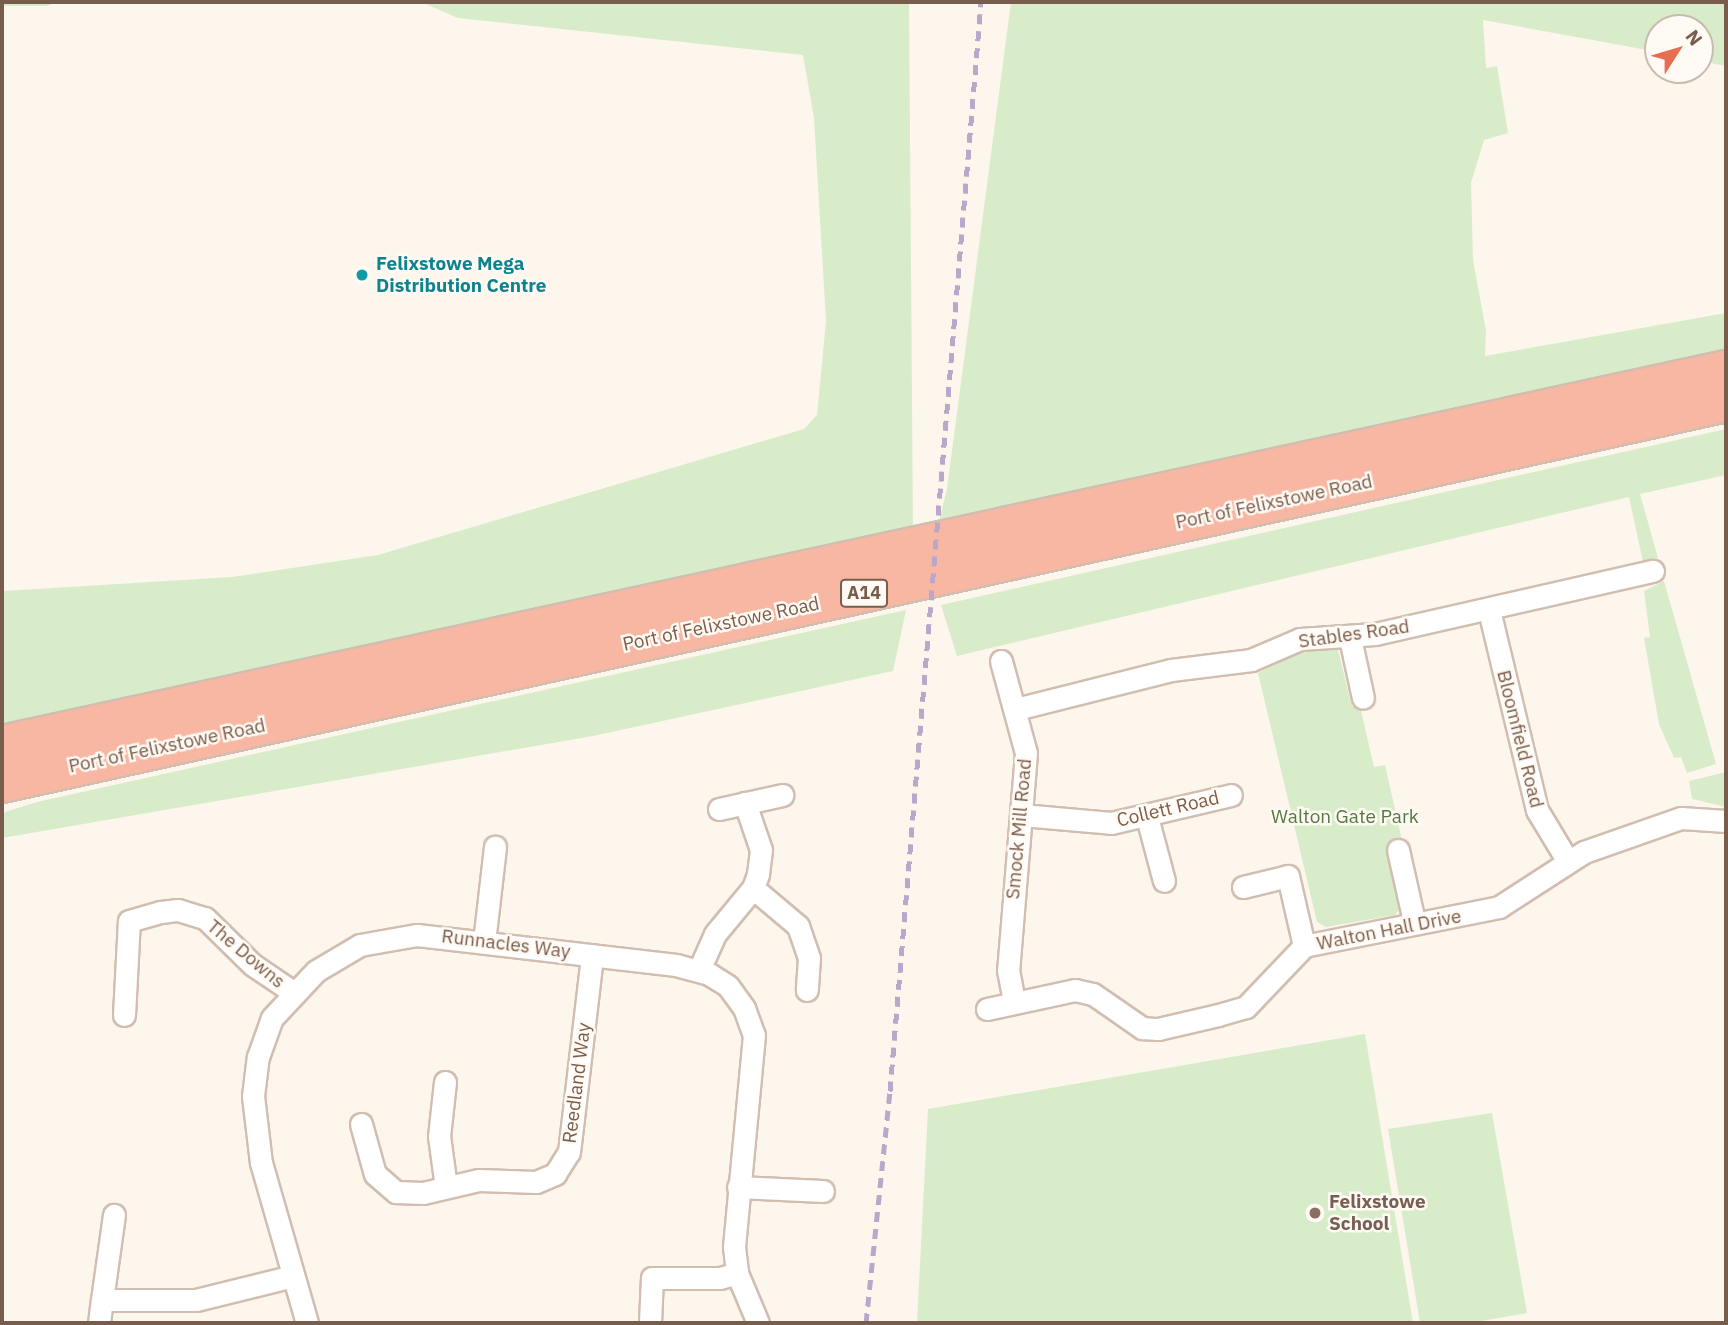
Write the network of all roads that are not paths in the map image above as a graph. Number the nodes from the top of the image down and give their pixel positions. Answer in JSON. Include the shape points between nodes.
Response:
{"nodes":[{"id":1,"x":1726,"y":370,"type":"edge"},
{"id":2,"x":1726,"y":402,"type":"edge"},
{"id":3,"x":1653,"y":571,"type":"dead end"},
{"id":4,"x":1489,"y":610,"type":"junction"},
{"id":5,"x":1350,"y":638,"type":"junction"},
{"id":6,"x":1001,"y":661,"type":"dead end"},
{"id":7,"x":1363,"y":698,"type":"dead end"},
{"id":8,"x":1016,"y":709,"type":"junction"},
{"id":9,"x":2,"y":745,"type":"edge"},
{"id":10,"x":2,"y":783,"type":"edge"},
{"id":11,"x":782,"y":795,"type":"dead end"},
{"id":12,"x":1231,"y":795,"type":"dead end"},
{"id":13,"x":745,"y":803,"type":"junction"},
{"id":14,"x":719,"y":809,"type":"dead end"},
{"id":15,"x":1022,"y":815,"type":"junction"},
{"id":16,"x":1147,"y":817,"type":"junction"},
{"id":17,"x":1726,"y":821,"type":"edge"},
{"id":18,"x":495,"y":847,"type":"dead end"},
{"id":19,"x":1398,"y":850,"type":"dead end"},
{"id":20,"x":1567,"y":860,"type":"junction"},
{"id":21,"x":1164,"y":881,"type":"dead end"},
{"id":22,"x":1243,"y":887,"type":"dead end"},
{"id":23,"x":753,"y":888,"type":"junction"},
{"id":24,"x":1414,"y":921,"type":"junction"},
{"id":25,"x":484,"y":942,"type":"junction"},
{"id":26,"x":1304,"y":946,"type":"junction"},
{"id":27,"x":592,"y":955,"type":"junction"},
{"id":28,"x":699,"y":970,"type":"junction"},
{"id":29,"x":807,"y":990,"type":"dead end"},
{"id":30,"x":293,"y":992,"type":"junction"},
{"id":31,"x":1014,"y":1000,"type":"junction"},
{"id":32,"x":987,"y":1009,"type":"dead end"},
{"id":33,"x":124,"y":1015,"type":"dead end"},
{"id":34,"x":445,"y":1082,"type":"dead end"},
{"id":35,"x":360,"y":1124,"type":"dead end"},
{"id":36,"x":446,"y":1187,"type":"junction"},
{"id":37,"x":738,"y":1187,"type":"junction"},
{"id":38,"x":823,"y":1191,"type":"dead end"},
{"id":39,"x":114,"y":1216,"type":"dead end"},
{"id":40,"x":737,"y":1273,"type":"junction"},
{"id":41,"x":293,"y":1276,"type":"junction"},
{"id":42,"x":102,"y":1300,"type":"junction"},
{"id":43,"x":99,"y":1323,"type":"edge"},
{"id":44,"x":307,"y":1323,"type":"edge"},
{"id":45,"x":650,"y":1323,"type":"edge"},
{"id":46,"x":758,"y":1323,"type":"edge"}],
"edges":[{"from":1,"to":9,"type":"highway","name":"Port of Felixstowe Road","number":"A14"},
{"from":2,"to":10,"type":"highway","name":"Port of Felixstowe Road","number":"A14"},
{"from":3,"to":4,"type":"street","name":"Stables Road"},
{"from":4,"to":5,"type":"street","name":"Stables Road"},
{"from":4,"to":20,"type":"street","name":"Bloomfield Road","via":[[1536,810]]},
{"from":5,"to":7,"type":"street"},
{"from":5,"to":8,"type":"street","name":"Stables Road","via":[[1323,635],[1300,639],[1251,660],[1171,670]]},
{"from":6,"to":8,"type":"street","name":"Smock Mill Road"},
{"from":8,"to":15,"type":"street","name":"Smock Mill Road","via":[[1026,753]]},
{"from":11,"to":13,"type":"street"},
{"from":12,"to":16,"type":"street","name":"Collett Road"},
{"from":13,"to":14,"type":"street"},
{"from":13,"to":23,"type":"street","via":[[761,850]]},
{"from":15,"to":16,"type":"street","name":"Collett Road","via":[[1111,823]]},
{"from":15,"to":31,"type":"street","name":"Smock Mill Road","via":[[1008,970]]},
{"from":16,"to":21,"type":"street"},
{"from":17,"to":20,"type":"street","name":"Walton Hall Drive","via":[[1681,818]]},
{"from":18,"to":25,"type":"street"},
{"from":19,"to":24,"type":"street"},
{"from":20,"to":24,"type":"street","name":"Walton Hall Drive","via":[[1499,907]]},
{"from":22,"to":26,"type":"street","via":[[1288,876]]},
{"from":23,"to":28,"type":"street","via":[[715,934]]},
{"from":23,"to":29,"type":"street","via":[[798,926],[809,958]]},
{"from":24,"to":26,"type":"street","name":"Walton Hall Drive"},
{"from":25,"to":27,"type":"street","name":"Runnacles Way"},
{"from":25,"to":30,"type":"street","name":"Runnacles Way","via":[[417,935],[374,941],[331,961]]},
{"from":26,"to":31,"type":"street","name":"Walton Hall Drive","via":[[1246,1007],[1158,1029],[1131,1023],[1093,994],[1075,990]]},
{"from":27,"to":28,"type":"street","name":"Runnacles Way"},
{"from":27,"to":36,"type":"street","name":"Reedland Way","via":[[564,1165],[536,1182],[487,1179]]},
{"from":28,"to":37,"type":"street","name":"Runnacles Way","via":[[728,986],[744,1008],[754,1035]]},
{"from":30,"to":33,"type":"street","name":"The Downs","via":[[253,965],[205,918],[178,910],[161,912],[129,921]]},
{"from":30,"to":41,"type":"street","name":"Runnacles Way","via":[[272,1018],[258,1057],[253,1096],[261,1163]]},
{"from":31,"to":32,"type":"street","name":"Walton Hall Drive"},
{"from":34,"to":36,"type":"street","via":[[439,1136]]},
{"from":35,"to":36,"type":"street","name":"Reedland Way","via":[[375,1174],[387,1187],[408,1193]]},
{"from":37,"to":38,"type":"street"},
{"from":37,"to":40,"type":"street","name":"Runnacles Way"},
{"from":39,"to":42,"type":"street"},
{"from":40,"to":45,"type":"street","via":[[720,1278],[652,1278]]},
{"from":40,"to":46,"type":"street","name":"Runnacles Way"},
{"from":41,"to":42,"type":"street","via":[[196,1300]]},
{"from":41,"to":44,"type":"street","name":"Runnacles Way"},
{"from":42,"to":43,"type":"street"}]}
